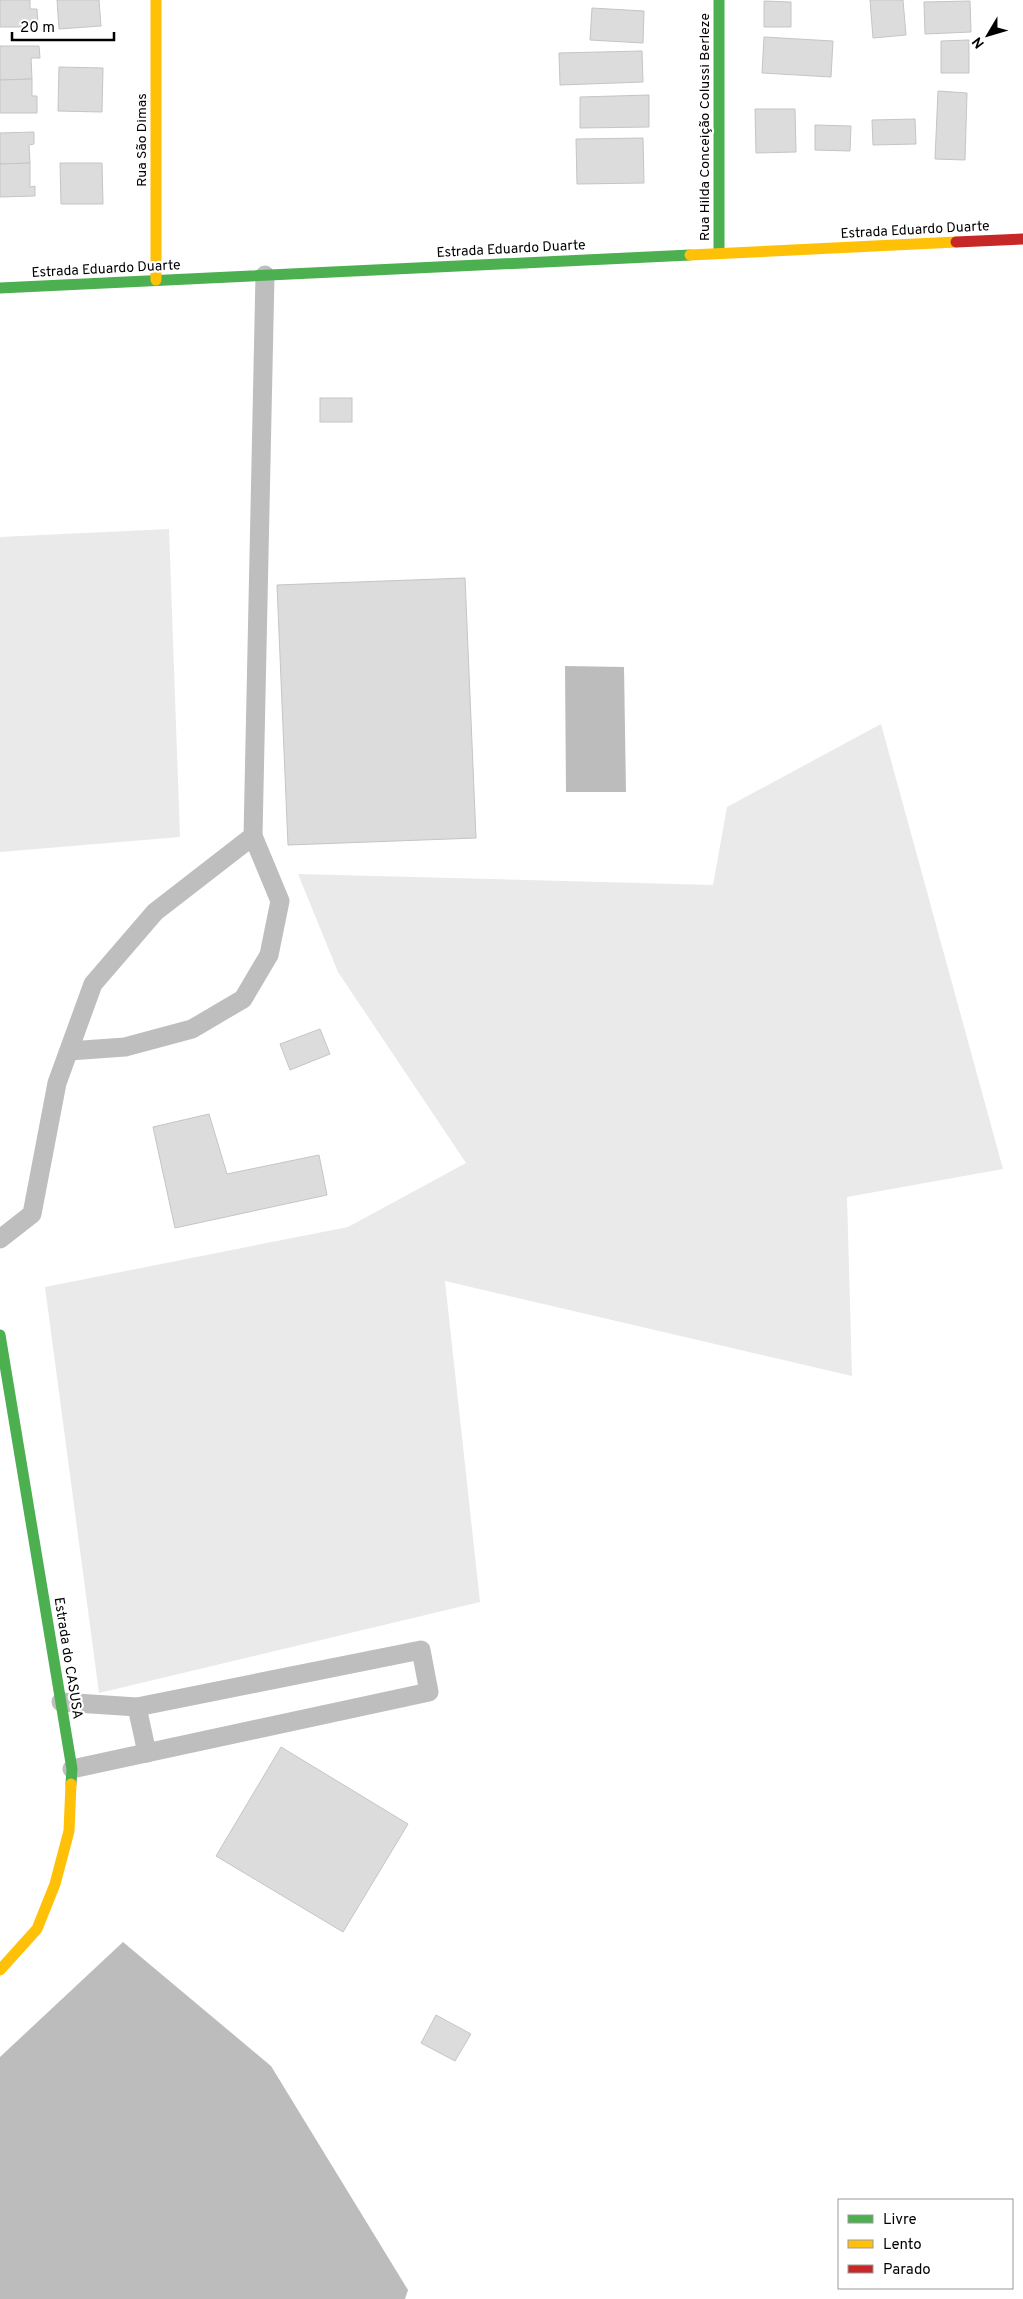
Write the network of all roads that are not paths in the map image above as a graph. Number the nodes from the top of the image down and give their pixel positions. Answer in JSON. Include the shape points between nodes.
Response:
{"nodes":[{"id":1,"x":156,"y":0,"type":"edge"},
{"id":2,"x":719,"y":0,"type":"edge"},
{"id":3,"x":1023,"y":240,"type":"edge"},
{"id":4,"x":720,"y":253,"type":"junction"},
{"id":5,"x":266,"y":275,"type":"junction"},
{"id":6,"x":156,"y":280,"type":"junction"},
{"id":7,"x":0,"y":288,"type":"edge"},
{"id":8,"x":253,"y":836,"type":"junction"},
{"id":9,"x":69,"y":1051,"type":"junction"},
{"id":10,"x":0,"y":1239,"type":"edge"},
{"id":11,"x":0,"y":1335,"type":"edge"},
{"id":12,"x":61,"y":1702,"type":"junction"},
{"id":13,"x":137,"y":1707,"type":"junction"},
{"id":14,"x":147,"y":1753,"type":"junction"},
{"id":15,"x":72,"y":1769,"type":"junction"},
{"id":16,"x":0,"y":1970,"type":"edge"}],
"edges":[{"from":1,"to":6,"type":"street","name":"Rua São Dimas"},
{"from":2,"to":4,"type":"street","name":"Rua Hilda Conceição Colussi Berleze"},
{"from":3,"to":4,"type":"street","name":"Estrada Eduardo Duarte"},
{"from":4,"to":5,"type":"street","name":"Estrada Eduardo Duarte"},
{"from":5,"to":6,"type":"street","name":"Estrada Eduardo Duarte"},
{"from":5,"to":8,"type":"lane"},
{"from":6,"to":7,"type":"street","name":"Estrada Eduardo Duarte"},
{"from":8,"to":9,"type":"lane","via":[[155,912],[93,984]]},
{"from":8,"to":9,"type":"lane","via":[[280,901],[269,955],[243,999],[192,1029],[125,1047]]},
{"from":9,"to":10,"type":"lane","via":[[57,1083],[32,1214]]},
{"from":11,"to":12,"type":"street","name":"Estrada do CASUSA"},
{"from":12,"to":13,"type":"lane"},
{"from":12,"to":15,"type":"street","name":"Estrada do CASUSA"},
{"from":13,"to":14,"type":"lane"},
{"from":13,"to":14,"type":"lane","via":[[420,1650],[429,1692]]},
{"from":14,"to":15,"type":"lane"},
{"from":15,"to":16,"type":"street","name":"Estrada do CASUSA","via":[[69,1831],[55,1884],[37,1929]]}]}
